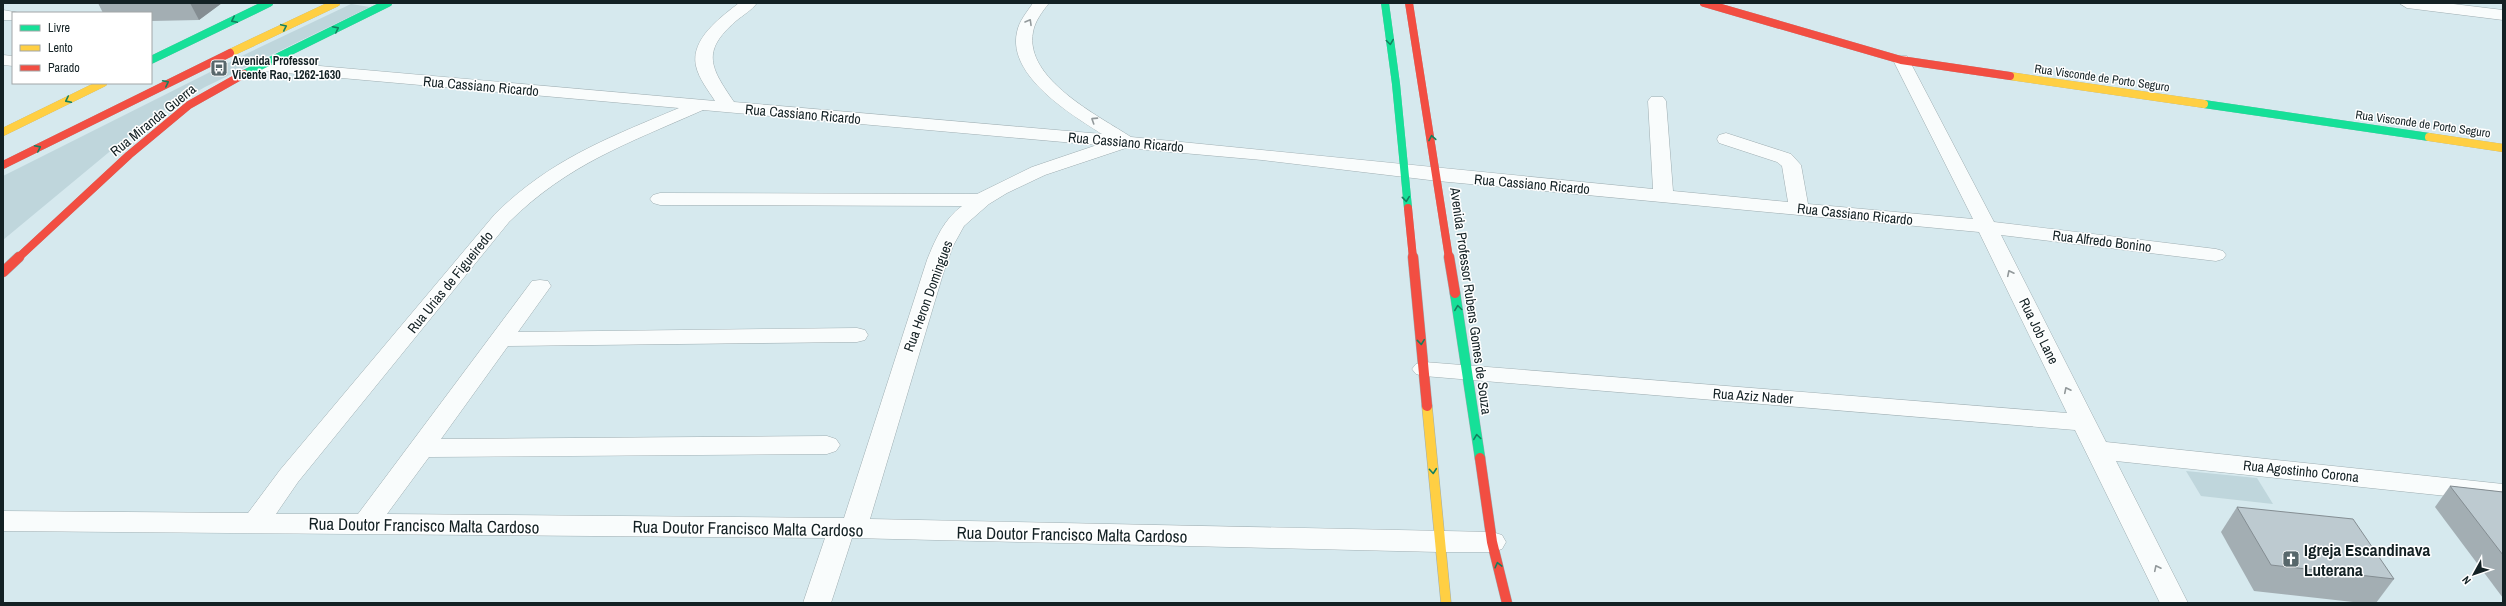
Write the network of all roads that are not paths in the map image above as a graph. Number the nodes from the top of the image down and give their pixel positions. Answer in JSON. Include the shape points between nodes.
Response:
{"nodes":[{"id":1,"x":269,"y":3,"type":"edge"},
{"id":2,"x":336,"y":3,"type":"edge"},
{"id":3,"x":388,"y":3,"type":"edge"},
{"id":4,"x":749,"y":3,"type":"edge"},
{"id":5,"x":1040,"y":3,"type":"edge"},
{"id":6,"x":1385,"y":3,"type":"edge"},
{"id":7,"x":1409,"y":3,"type":"edge"},
{"id":8,"x":1704,"y":3,"type":"edge"},
{"id":9,"x":2407,"y":3,"type":"edge"},
{"id":10,"x":2503,"y":16,"type":"edge"},
{"id":11,"x":152,"y":60,"type":"edge"},
{"id":12,"x":1901,"y":60,"type":"junction"},
{"id":13,"x":263,"y":66,"type":"junction"},
{"id":14,"x":101,"y":84,"type":"edge"},
{"id":15,"x":1656,"y":101,"type":"dead end"},
{"id":16,"x":698,"y":105,"type":"junction"},
{"id":17,"x":729,"y":108,"type":"junction"},
{"id":18,"x":3,"y":132,"type":"edge"},
{"id":19,"x":1726,"y":139,"type":"dead end"},
{"id":20,"x":1126,"y":142,"type":"junction"},
{"id":21,"x":2503,"y":148,"type":"edge"},
{"id":22,"x":3,"y":165,"type":"edge"},
{"id":23,"x":1403,"y":170,"type":"junction"},
{"id":24,"x":1438,"y":175,"type":"junction"},
{"id":25,"x":1663,"y":196,"type":"junction"},
{"id":26,"x":660,"y":199,"type":"dead end"},
{"id":27,"x":981,"y":200,"type":"junction"},
{"id":28,"x":1799,"y":209,"type":"junction"},
{"id":29,"x":1988,"y":227,"type":"junction"},
{"id":30,"x":2216,"y":255,"type":"dead end"},
{"id":31,"x":3,"y":272,"type":"edge"},
{"id":32,"x":540,"y":286,"type":"dead end"},
{"id":33,"x":856,"y":335,"type":"dead end"},
{"id":34,"x":502,"y":338,"type":"junction"},
{"id":35,"x":1424,"y":369,"type":"junction"},
{"id":36,"x":1468,"y":374,"type":"junction"},
{"id":37,"x":2082,"y":422,"type":"junction"},
{"id":38,"x":827,"y":445,"type":"dead end"},
{"id":39,"x":421,"y":448,"type":"junction"},
{"id":40,"x":2098,"y":450,"type":"junction"},
{"id":41,"x":2503,"y":493,"type":"edge"},
{"id":42,"x":3,"y":521,"type":"edge"},
{"id":43,"x":255,"y":523,"type":"junction"},
{"id":44,"x":364,"y":525,"type":"junction"},
{"id":45,"x":848,"y":528,"type":"junction"},
{"id":46,"x":1439,"y":542,"type":"junction"},
{"id":47,"x":1492,"y":542,"type":"junction"},
{"id":48,"x":817,"y":603,"type":"edge"},
{"id":49,"x":1446,"y":603,"type":"edge"},
{"id":50,"x":1507,"y":603,"type":"edge"},
{"id":51,"x":1513,"y":603,"type":"edge"},
{"id":52,"x":2174,"y":603,"type":"edge"}],
"edges":[{"from":1,"to":11,"type":"street","one_way":true},
{"from":22,"to":2,"type":"street","one_way":true,"via":[[188,72]]},
{"from":13,"to":3,"type":"street","name":"Rua Miranda Guerra","one_way":true},
{"from":4,"to":17,"type":"street","via":[[724,22],[710,38],[704,55],[704,64],[709,76]]},
{"from":20,"to":5,"type":"street","one_way":true,"via":[[1060,96],[1034,72],[1028,61],[1024,35],[1027,24]]},
{"from":6,"to":23,"type":"street","one_way":true,"via":[[1396,84]]},
{"from":24,"to":7,"type":"street","name":"Avenida Professor Rubens Gomes de Souza","one_way":true},
{"from":8,"to":12,"type":"street","name":"Rua Visconde de Porto Seguro"},
{"from":9,"to":10,"type":"street"},
{"from":12,"to":21,"type":"street","name":"Rua Visconde de Porto Seguro"},
{"from":12,"to":29,"type":"street","name":"Rua Job Lane"},
{"from":13,"to":16,"type":"street","name":"Rua Cassiano Ricardo"},
{"from":13,"to":31,"type":"street","name":"Rua Miranda Guerra","via":[[221,86],[188,106],[129,155]]},
{"from":14,"to":18,"type":"street","one_way":true},
{"from":15,"to":25,"type":"street"},
{"from":16,"to":17,"type":"street","name":"Rua Cassiano Ricardo"},
{"from":16,"to":43,"type":"street","name":"Rua Urias de Figueiredo","via":[[581,157],[551,174],[530,190],[502,218],[289,476]]},
{"from":17,"to":20,"type":"street","name":"Rua Cassiano Ricardo"},
{"from":19,"to":28,"type":"street","via":[[1784,158],[1791,165]]},
{"from":20,"to":23,"type":"street","name":"Rua Cassiano Ricardo"},
{"from":20,"to":27,"type":"street","name":"Rua Heron Domingues","via":[[1024,178]]},
{"from":23,"to":24,"type":"street","name":"Rua Cassiano Ricardo"},
{"from":23,"to":35,"type":"street","one_way":true},
{"from":24,"to":25,"type":"street","name":"Rua Cassiano Ricardo"},
{"from":36,"to":24,"type":"street","name":"Avenida Professor Rubens Gomes de Souza","one_way":true},
{"from":25,"to":28,"type":"street","name":"Rua Cassiano Ricardo"},
{"from":26,"to":27,"type":"street"},
{"from":27,"to":45,"type":"street","name":"Rua Heron Domingues","via":[[957,221],[940,254]]},
{"from":28,"to":29,"type":"street","name":"Rua Cassiano Ricardo"},
{"from":29,"to":30,"type":"street","name":"Rua Alfredo Bonino"},
{"from":37,"to":29,"type":"street","name":"Rua Job Lane","one_way":true},
{"from":32,"to":34,"type":"street"},
{"from":33,"to":34,"type":"street"},
{"from":34,"to":39,"type":"street"},
{"from":35,"to":36,"type":"street","name":"Rua Aziz Nader"},
{"from":35,"to":46,"type":"street","one_way":true},
{"from":36,"to":37,"type":"street","name":"Rua Aziz Nader"},
{"from":47,"to":36,"type":"street","name":"Avenida Professor Rubens Gomes de Souza","one_way":true},
{"from":37,"to":40,"type":"street","name":"Rua Job Lane"},
{"from":38,"to":39,"type":"street"},
{"from":39,"to":44,"type":"street"},
{"from":40,"to":41,"type":"street","name":"Rua Agostinho Corona"},
{"from":52,"to":40,"type":"street","name":"Rua Job Lane","one_way":true},
{"from":42,"to":43,"type":"street","name":"Rua Doutor Francisco Malta Cardoso"},
{"from":43,"to":44,"type":"street","name":"Rua Doutor Francisco Malta Cardoso"},
{"from":44,"to":45,"type":"street","name":"Rua Doutor Francisco Malta Cardoso"},
{"from":45,"to":46,"type":"street","name":"Rua Doutor Francisco Malta Cardoso"},
{"from":45,"to":48,"type":"street","name":"Rua Heron Domingues"},
{"from":46,"to":47,"type":"street","name":"Rua Doutor Francisco Malta Cardoso"},
{"from":46,"to":49,"type":"street"},
{"from":50,"to":47,"type":"street","name":"Avenida Professor Rubens Gomes de Souza","one_way":true},
{"from":50,"to":51,"type":"street"}]}
